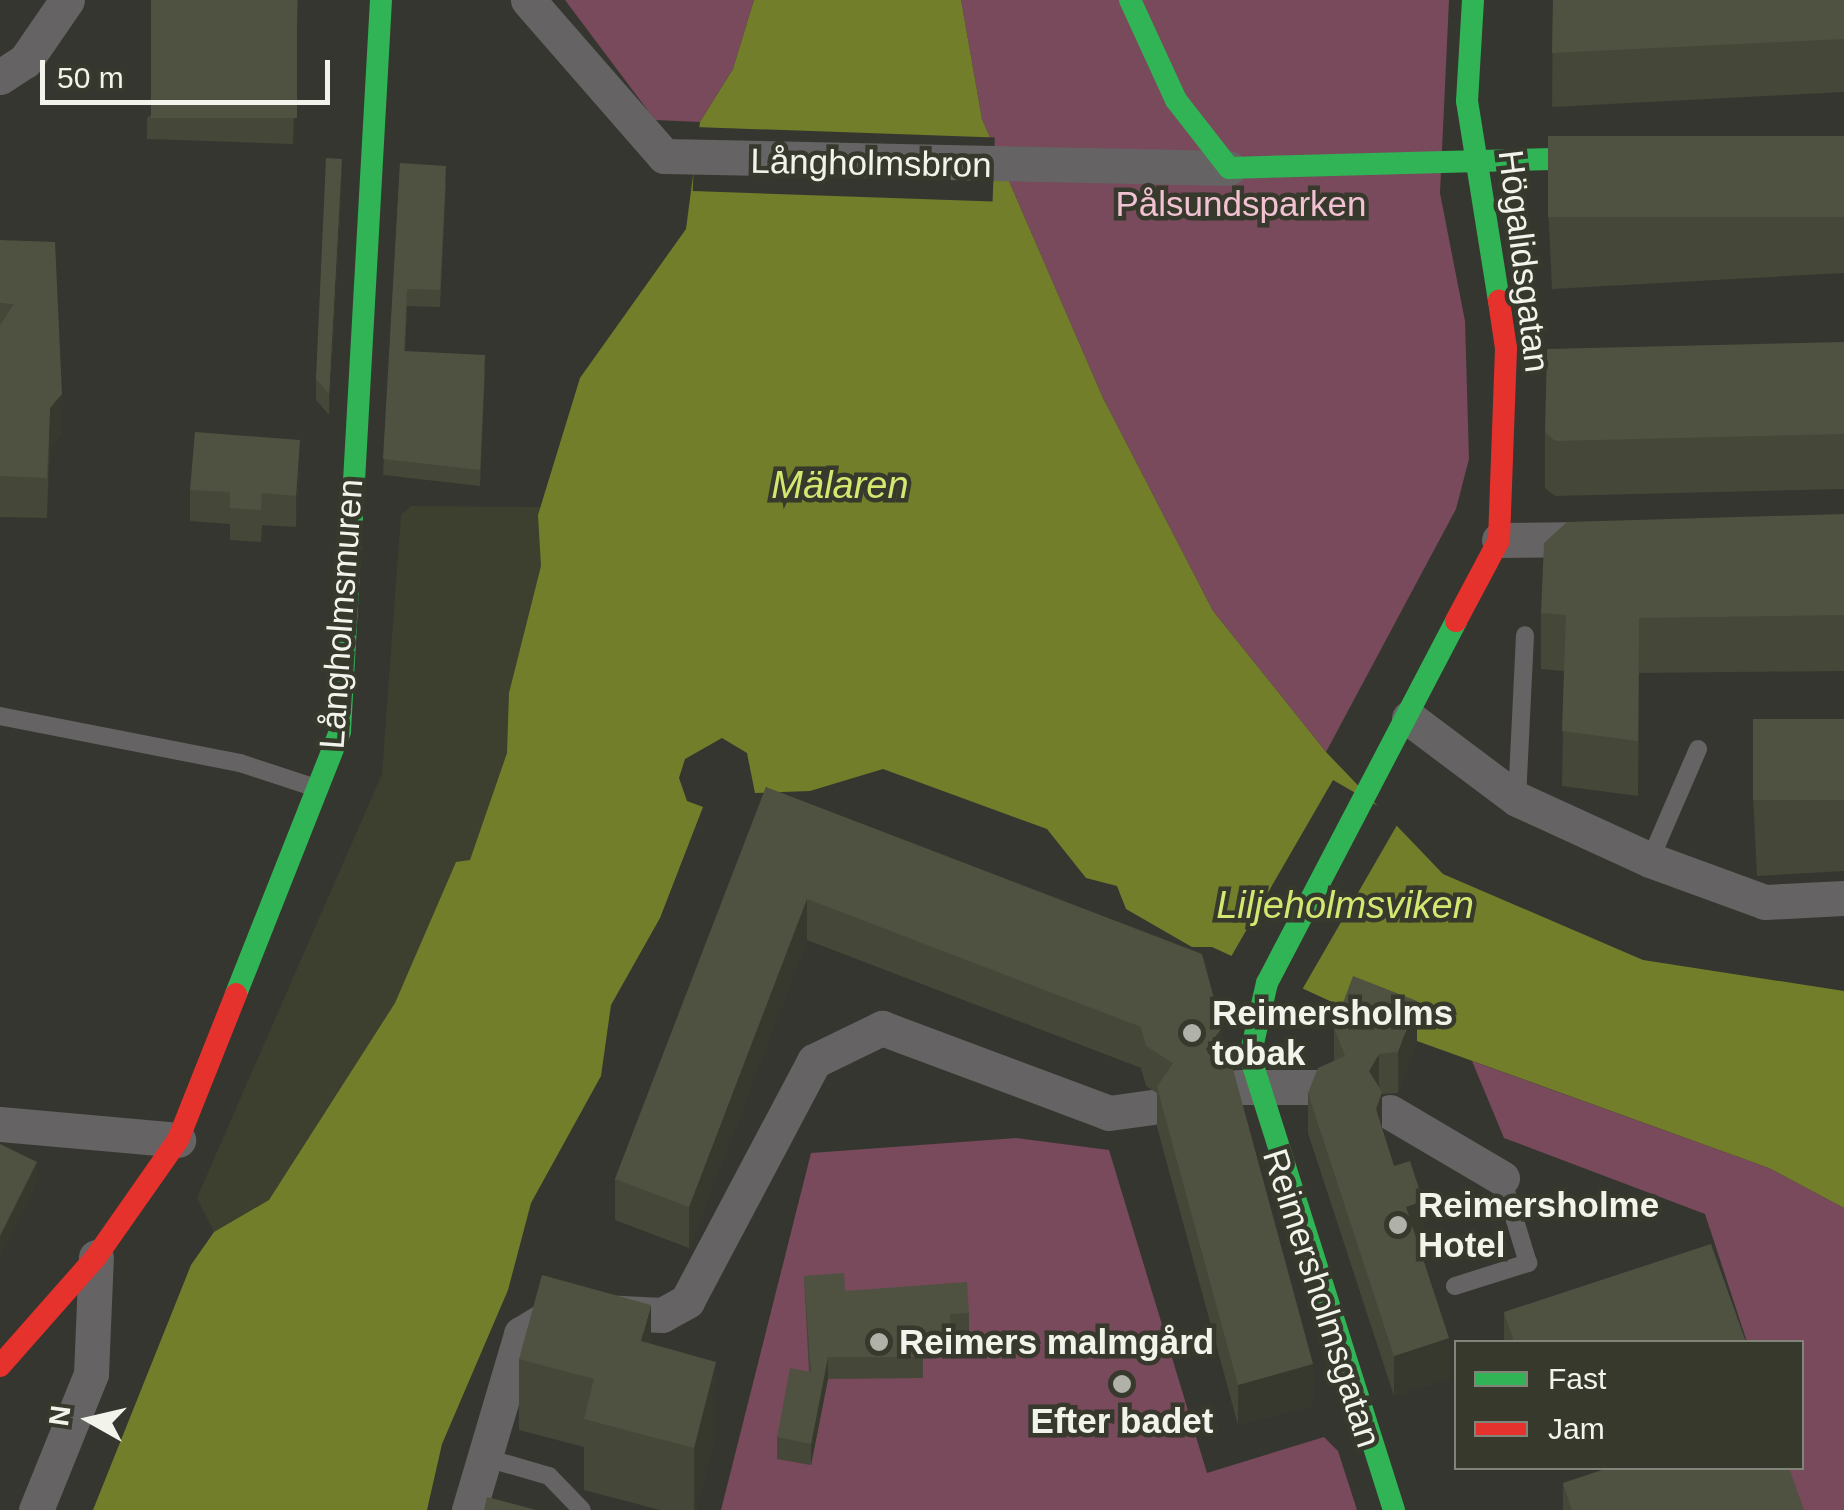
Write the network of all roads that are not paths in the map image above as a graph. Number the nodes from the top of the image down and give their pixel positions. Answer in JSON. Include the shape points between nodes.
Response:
{"nodes":[{"id":1,"x":66,"y":0,"type":"edge"},
{"id":2,"x":381,"y":0,"type":"edge"},
{"id":3,"x":528,"y":0,"type":"edge"},
{"id":4,"x":1130,"y":0,"type":"edge"},
{"id":5,"x":1473,"y":0,"type":"edge"},
{"id":6,"x":0,"y":77,"type":"edge"},
{"id":7,"x":1638,"y":156,"type":"edge"},
{"id":8,"x":1478,"y":165,"type":"junction"},
{"id":9,"x":1228,"y":168,"type":"junction"},
{"id":10,"x":1631,"y":538,"type":"edge"},
{"id":11,"x":1499,"y":540,"type":"junction"},
{"id":12,"x":1526,"y":635,"type":"dead end"},
{"id":13,"x":0,"y":716,"type":"edge"},
{"id":14,"x":1410,"y":718,"type":"junction"},
{"id":15,"x":1698,"y":748,"type":"dead end"},
{"id":16,"x":323,"y":790,"type":"junction"},
{"id":17,"x":1517,"y":799,"type":"junction"},
{"id":18,"x":1650,"y":860,"type":"junction"},
{"id":19,"x":1844,"y":898,"type":"edge"},
{"id":20,"x":1267,"y":983,"type":"joint"},
{"id":21,"x":1241,"y":1086,"type":"junction"},
{"id":22,"x":1326,"y":1087,"type":"edge"},
{"id":23,"x":1152,"y":1107,"type":"dead end"},
{"id":24,"x":1390,"y":1112,"type":"dead end"},
{"id":25,"x":0,"y":1124,"type":"edge"},
{"id":26,"x":178,"y":1140,"type":"junction"},
{"id":27,"x":1502,"y":1178,"type":"joint"},
{"id":28,"x":96,"y":1258,"type":"junction"},
{"id":29,"x":1455,"y":1286,"type":"dead end"},
{"id":30,"x":0,"y":1366,"type":"edge"},
{"id":31,"x":483,"y":1457,"type":"junction"},
{"id":32,"x":36,"y":1510,"type":"edge"},
{"id":33,"x":470,"y":1510,"type":"edge"},
{"id":34,"x":582,"y":1510,"type":"edge"},
{"id":35,"x":1394,"y":1510,"type":"edge"}],
"edges":[{"from":1,"to":6,"type":"street","via":[[25,60]]},
{"from":2,"to":16,"type":"street","name":"Långholmsmuren","via":[[340,732]]},
{"from":3,"to":9,"type":"street","name":"Långholmsbron","via":[[647,146],[684,158]]},
{"from":4,"to":9,"type":"street","via":[[1176,100]]},
{"from":5,"to":8,"type":"street","name":"Högalidsgatan","via":[[1468,101]]},
{"from":7,"to":8,"type":"street"},
{"from":8,"to":9,"type":"street"},
{"from":8,"to":11,"type":"street","name":"Högalidsgatan","via":[[1506,348]]},
{"from":10,"to":11,"type":"street"},
{"from":11,"to":14,"type":"street","name":"Högalidsgatan"},
{"from":12,"to":17,"type":"lane"},
{"from":13,"to":16,"type":"lane","via":[[240,763]]},
{"from":14,"to":17,"type":"street"},
{"from":14,"to":20,"type":"street","name":"Högalidsgatan"},
{"from":15,"to":18,"type":"lane"},
{"from":16,"to":26,"type":"street","name":"Långholmsmuren"},
{"from":17,"to":18,"type":"street"},
{"from":18,"to":19,"type":"street","via":[[1765,902]]},
{"from":20,"to":21,"type":"street","name":"Reimersholmsgatan"},
{"from":21,"to":22,"type":"street"},
{"from":21,"to":35,"type":"street","name":"Reimersholmsgatan"},
{"from":23,"to":31,"type":"street","via":[[1109,1113],[882,1028],[814,1061],[686,1301],[662,1314],[541,1316],[511,1355]]},
{"from":24,"to":27,"type":"street"},
{"from":25,"to":26,"type":"street"},
{"from":26,"to":28,"type":"street","name":"Långholmsmuren"},
{"from":27,"to":29,"type":"lane","via":[[1528,1263]]},
{"from":28,"to":30,"type":"street","name":"Långholmsmuren"},
{"from":28,"to":32,"type":"street","via":[[91,1374]]},
{"from":31,"to":33,"type":"street"},
{"from":31,"to":34,"type":"lane","via":[[549,1476]]}]}
